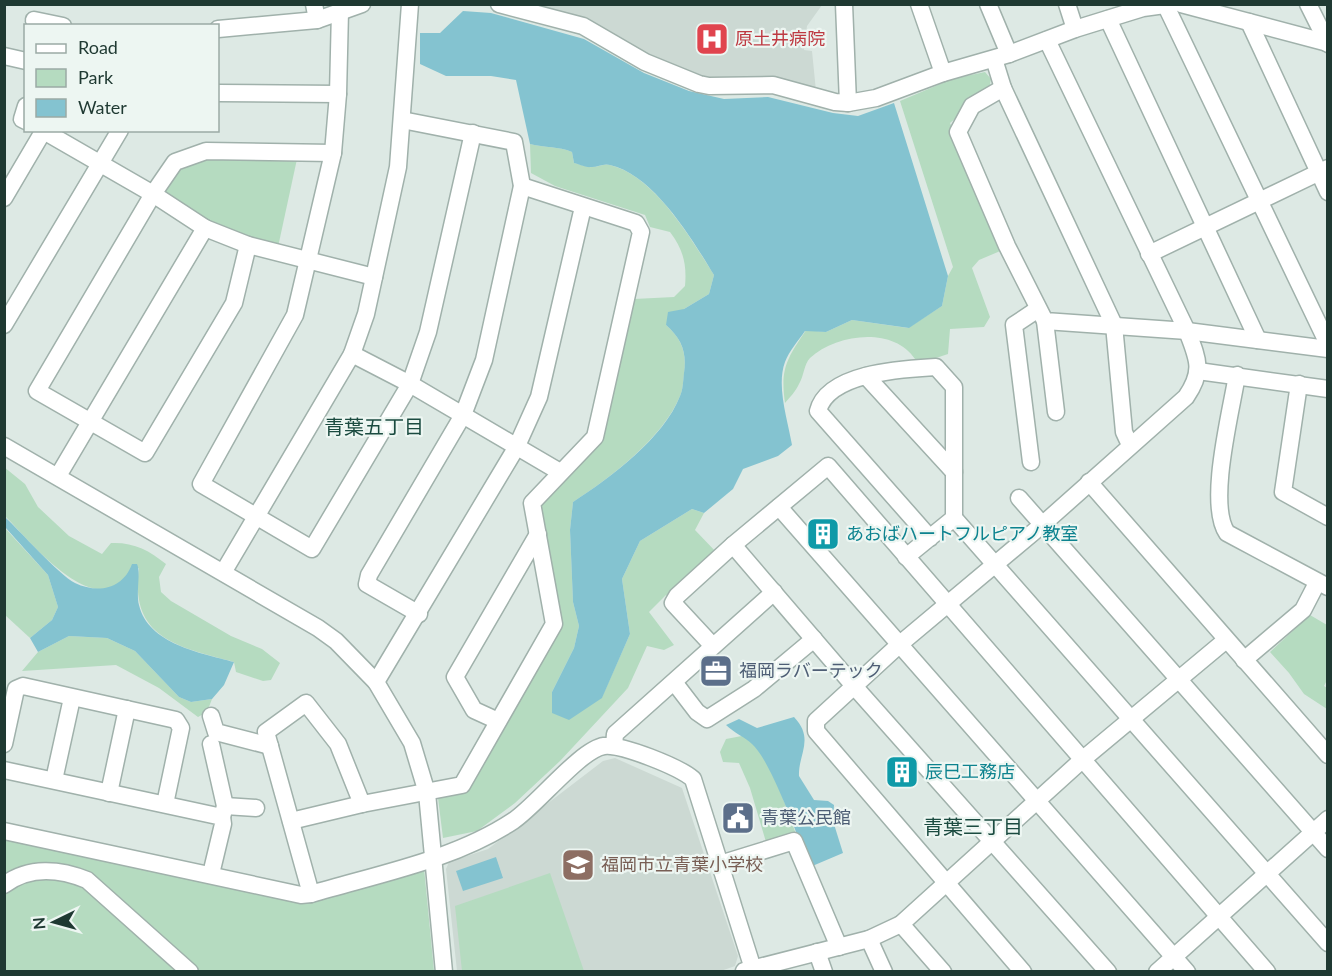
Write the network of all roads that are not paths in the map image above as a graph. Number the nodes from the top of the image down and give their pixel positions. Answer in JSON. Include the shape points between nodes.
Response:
{"nodes":[{"id":1,"x":362,"y":4,"type":"edge"},
{"id":2,"x":410,"y":4,"type":"edge"},
{"id":3,"x":499,"y":4,"type":"edge"},
{"id":4,"x":844,"y":4,"type":"edge"},
{"id":5,"x":919,"y":4,"type":"edge"},
{"id":6,"x":988,"y":4,"type":"edge"},
{"id":7,"x":1067,"y":4,"type":"edge"},
{"id":8,"x":1172,"y":4,"type":"edge"},
{"id":9,"x":1181,"y":4,"type":"edge"},
{"id":10,"x":1165,"y":5,"type":"edge"},
{"id":11,"x":1314,"y":7,"type":"edge"},
{"id":12,"x":340,"y":11,"type":"junction"},
{"id":13,"x":316,"y":12,"type":"edge"},
{"id":14,"x":1108,"y":19,"type":"junction"},
{"id":15,"x":34,"y":20,"type":"dead end"},
{"id":16,"x":1249,"y":22,"type":"junction"},
{"id":17,"x":53,"y":24,"type":"edge"},
{"id":18,"x":219,"y":29,"type":"edge"},
{"id":19,"x":1075,"y":29,"type":"junction"},
{"id":20,"x":1047,"y":40,"type":"junction"},
{"id":21,"x":1327,"y":44,"type":"edge"},
{"id":22,"x":4,"y":56,"type":"edge"},
{"id":23,"x":1001,"y":56,"type":"junction"},
{"id":24,"x":24,"y":61,"type":"edge"},
{"id":25,"x":943,"y":73,"type":"junction"},
{"id":26,"x":1003,"y":88,"type":"junction"},
{"id":27,"x":219,"y":93,"type":"edge"},
{"id":28,"x":338,"y":94,"type":"junction"},
{"id":29,"x":848,"y":103,"type":"junction"},
{"id":30,"x":402,"y":120,"type":"junction"},
{"id":31,"x":42,"y":132,"type":"edge"},
{"id":32,"x":45,"y":132,"type":"edge"},
{"id":33,"x":119,"y":132,"type":"edge"},
{"id":34,"x":473,"y":133,"type":"junction"},
{"id":35,"x":333,"y":153,"type":"junction"},
{"id":36,"x":99,"y":165,"type":"junction"},
{"id":37,"x":1323,"y":170,"type":"edge"},
{"id":38,"x":522,"y":186,"type":"junction"},
{"id":39,"x":7,"y":189,"type":"edge"},
{"id":40,"x":1328,"y":192,"type":"edge"},
{"id":41,"x":153,"y":194,"type":"junction"},
{"id":42,"x":1259,"y":201,"type":"junction"},
{"id":43,"x":583,"y":207,"type":"junction"},
{"id":44,"x":1205,"y":227,"type":"junction"},
{"id":45,"x":205,"y":228,"type":"junction"},
{"id":46,"x":248,"y":245,"type":"junction"},
{"id":47,"x":1149,"y":254,"type":"junction"},
{"id":48,"x":308,"y":259,"type":"junction"},
{"id":49,"x":374,"y":277,"type":"junction"},
{"id":50,"x":1041,"y":315,"type":"junction"},
{"id":51,"x":4,"y":325,"type":"edge"},
{"id":52,"x":1114,"y":325,"type":"junction"},
{"id":53,"x":1187,"y":331,"type":"junction"},
{"id":54,"x":1258,"y":340,"type":"junction"},
{"id":55,"x":1328,"y":344,"type":"edge"},
{"id":56,"x":1328,"y":349,"type":"edge"},
{"id":57,"x":352,"y":354,"type":"junction"},
{"id":58,"x":1198,"y":371,"type":"junction"},
{"id":59,"x":1237,"y":375,"type":"junction"},
{"id":60,"x":866,"y":376,"type":"junction"},
{"id":61,"x":410,"y":384,"type":"junction"},
{"id":62,"x":1299,"y":384,"type":"junction"},
{"id":63,"x":1328,"y":389,"type":"edge"},
{"id":64,"x":1056,"y":412,"type":"dead end"},
{"id":65,"x":463,"y":415,"type":"junction"},
{"id":66,"x":90,"y":420,"type":"junction"},
{"id":67,"x":1130,"y":445,"type":"junction"},
{"id":68,"x":4,"y":446,"type":"edge"},
{"id":69,"x":516,"y":448,"type":"junction"},
{"id":70,"x":1031,"y":462,"type":"dead end"},
{"id":71,"x":560,"y":472,"type":"junction"},
{"id":72,"x":954,"y":472,"type":"junction"},
{"id":73,"x":58,"y":476,"type":"junction"},
{"id":74,"x":1089,"y":482,"type":"junction"},
{"id":75,"x":1019,"y":498,"type":"dead end"},
{"id":76,"x":779,"y":507,"type":"junction"},
{"id":77,"x":256,"y":517,"type":"junction"},
{"id":78,"x":1328,"y":517,"type":"edge"},
{"id":79,"x":954,"y":518,"type":"junction"},
{"id":80,"x":1042,"y":525,"type":"junction"},
{"id":81,"x":538,"y":534,"type":"junction"},
{"id":82,"x":930,"y":538,"type":"junction"},
{"id":83,"x":733,"y":545,"type":"junction"},
{"id":84,"x":906,"y":557,"type":"junction"},
{"id":85,"x":995,"y":565,"type":"junction"},
{"id":86,"x":224,"y":572,"type":"junction"},
{"id":87,"x":1322,"y":585,"type":"edge"},
{"id":88,"x":774,"y":592,"type":"junction"},
{"id":89,"x":946,"y":604,"type":"junction"},
{"id":90,"x":419,"y":614,"type":"junction"},
{"id":91,"x":814,"y":639,"type":"junction"},
{"id":92,"x":1226,"y":640,"type":"junction"},
{"id":93,"x":900,"y":644,"type":"junction"},
{"id":94,"x":712,"y":645,"type":"junction"},
{"id":95,"x":1244,"y":660,"type":"junction"},
{"id":96,"x":1179,"y":680,"type":"junction"},
{"id":97,"x":376,"y":682,"type":"junction"},
{"id":98,"x":674,"y":682,"type":"junction"},
{"id":99,"x":854,"y":686,"type":"junction"},
{"id":100,"x":72,"y":698,"type":"junction"},
{"id":101,"x":127,"y":708,"type":"junction"},
{"id":102,"x":7,"y":713,"type":"edge"},
{"id":103,"x":211,"y":716,"type":"dead end"},
{"id":104,"x":1132,"y":719,"type":"junction"},
{"id":105,"x":498,"y":722,"type":"junction"},
{"id":106,"x":4,"y":744,"type":"edge"},
{"id":107,"x":211,"y":744,"type":"dead end"},
{"id":108,"x":270,"y":746,"type":"junction"},
{"id":109,"x":614,"y":746,"type":"junction"},
{"id":110,"x":1328,"y":755,"type":"edge"},
{"id":111,"x":1082,"y":760,"type":"junction"},
{"id":112,"x":4,"y":770,"type":"edge"},
{"id":113,"x":54,"y":780,"type":"junction"},
{"id":114,"x":109,"y":793,"type":"junction"},
{"id":115,"x":427,"y":793,"type":"junction"},
{"id":116,"x":1037,"y":800,"type":"junction"},
{"id":117,"x":165,"y":804,"type":"junction"},
{"id":118,"x":362,"y":804,"type":"junction"},
{"id":119,"x":256,"y":808,"type":"dead end"},
{"id":120,"x":224,"y":812,"type":"junction"},
{"id":121,"x":1328,"y":819,"type":"edge"},
{"id":122,"x":291,"y":821,"type":"junction"},
{"id":123,"x":4,"y":831,"type":"edge"},
{"id":124,"x":1314,"y":832,"type":"junction"},
{"id":125,"x":992,"y":840,"type":"junction"},
{"id":126,"x":1328,"y":849,"type":"edge"},
{"id":127,"x":434,"y":857,"type":"junction"},
{"id":128,"x":720,"y":864,"type":"junction"},
{"id":129,"x":1268,"y":873,"type":"junction"},
{"id":130,"x":211,"y":874,"type":"junction"},
{"id":131,"x":945,"y":882,"type":"junction"},
{"id":132,"x":4,"y":885,"type":"edge"},
{"id":133,"x":311,"y":894,"type":"junction"},
{"id":134,"x":1219,"y":917,"type":"junction"},
{"id":135,"x":901,"y":924,"type":"junction"},
{"id":136,"x":869,"y":939,"type":"junction"},
{"id":137,"x":1328,"y":944,"type":"edge"},
{"id":138,"x":839,"y":947,"type":"junction"},
{"id":139,"x":817,"y":952,"type":"junction"},
{"id":140,"x":1175,"y":956,"type":"junction"},
{"id":141,"x":750,"y":970,"type":"edge"},
{"id":142,"x":190,"y":972,"type":"edge"},
{"id":143,"x":444,"y":972,"type":"edge"},
{"id":144,"x":824,"y":972,"type":"edge"},
{"id":145,"x":884,"y":972,"type":"edge"},
{"id":146,"x":943,"y":972,"type":"edge"},
{"id":147,"x":1023,"y":972,"type":"edge"},
{"id":148,"x":1108,"y":972,"type":"edge"},
{"id":149,"x":1157,"y":972,"type":"edge"},
{"id":150,"x":1187,"y":972,"type":"edge"},
{"id":151,"x":1267,"y":972,"type":"edge"}],
"edges":[{"from":1,"to":12,"type":"street"},
{"from":2,"to":30,"type":"street"},
{"from":3,"to":29,"type":"street","via":[[583,26],[645,62],[699,84],[773,85]]},
{"from":4,"to":29,"type":"street"},
{"from":5,"to":25,"type":"street"},
{"from":6,"to":23,"type":"street"},
{"from":7,"to":19,"type":"street"},
{"from":8,"to":10,"type":"street"},
{"from":9,"to":16,"type":"street"},
{"from":10,"to":14,"type":"street"},
{"from":10,"to":42,"type":"street"},
{"from":11,"to":21,"type":"street"},
{"from":12,"to":13,"type":"street"},
{"from":12,"to":28,"type":"street"},
{"from":13,"to":18,"type":"street"},
{"from":14,"to":19,"type":"street"},
{"from":14,"to":44,"type":"street"},
{"from":15,"to":17,"type":"street"},
{"from":16,"to":21,"type":"street"},
{"from":16,"to":37,"type":"street"},
{"from":19,"to":20,"type":"street"},
{"from":20,"to":23,"type":"street"},
{"from":20,"to":47,"type":"street"},
{"from":22,"to":24,"type":"street"},
{"from":23,"to":25,"type":"street"},
{"from":23,"to":26,"type":"street"},
{"from":25,"to":29,"type":"street","via":[[876,98]]},
{"from":26,"to":50,"type":"street","via":[[972,106],[958,132]]},
{"from":26,"to":52,"type":"street"},
{"from":27,"to":28,"type":"street"},
{"from":28,"to":35,"type":"street"},
{"from":30,"to":34,"type":"street"},
{"from":30,"to":49,"type":"street","via":[[398,168]]},
{"from":31,"to":39,"type":"street"},
{"from":32,"to":36,"type":"street"},
{"from":33,"to":36,"type":"street"},
{"from":34,"to":38,"type":"street","via":[[514,142]]},
{"from":34,"to":61,"type":"street","via":[[428,332]]},
{"from":35,"to":41,"type":"street","via":[[206,151],[175,162]]},
{"from":35,"to":48,"type":"street"},
{"from":36,"to":41,"type":"street"},
{"from":36,"to":51,"type":"street"},
{"from":37,"to":40,"type":"street"},
{"from":37,"to":42,"type":"street"},
{"from":38,"to":43,"type":"street"},
{"from":38,"to":65,"type":"street","via":[[484,360]]},
{"from":41,"to":45,"type":"street"},
{"from":41,"to":66,"type":"street","via":[[37,391]]},
{"from":42,"to":44,"type":"street"},
{"from":42,"to":55,"type":"street"},
{"from":43,"to":69,"type":"street","via":[[539,396]]},
{"from":43,"to":71,"type":"street","via":[[636,224],[641,231],[595,436]]},
{"from":44,"to":47,"type":"street"},
{"from":44,"to":54,"type":"street"},
{"from":45,"to":46,"type":"street"},
{"from":45,"to":66,"type":"street"},
{"from":46,"to":48,"type":"street"},
{"from":46,"to":66,"type":"street","via":[[234,303],[145,453]]},
{"from":47,"to":53,"type":"street"},
{"from":48,"to":49,"type":"street"},
{"from":48,"to":77,"type":"street","via":[[295,315],[201,484]]},
{"from":49,"to":57,"type":"street"},
{"from":50,"to":52,"type":"street"},
{"from":50,"to":64,"type":"street"},
{"from":50,"to":70,"type":"street","via":[[1014,325]]},
{"from":52,"to":53,"type":"street"},
{"from":52,"to":67,"type":"street","via":[[1124,432]]},
{"from":53,"to":54,"type":"street"},
{"from":53,"to":58,"type":"street","via":[[1197,356]]},
{"from":54,"to":56,"type":"street"},
{"from":57,"to":61,"type":"street"},
{"from":57,"to":77,"type":"street"},
{"from":58,"to":59,"type":"street"},
{"from":58,"to":67,"type":"street","via":[[1196,383],[1186,397]]},
{"from":59,"to":62,"type":"street"},
{"from":59,"to":87,"type":"street","via":[[1218,494],[1222,526],[1227,533]]},
{"from":60,"to":72,"type":"street"},
{"from":60,"to":72,"type":"street","via":[[936,367],[954,387]]},
{"from":60,"to":82,"type":"street","via":[[845,382],[820,404],[818,411]]},
{"from":61,"to":65,"type":"street"},
{"from":61,"to":77,"type":"street","via":[[312,549]]},
{"from":62,"to":63,"type":"street"},
{"from":62,"to":78,"type":"street","via":[[1283,492]]},
{"from":65,"to":69,"type":"street"},
{"from":65,"to":90,"type":"street","via":[[369,575],[368,584]]},
{"from":66,"to":73,"type":"street"},
{"from":67,"to":74,"type":"street"},
{"from":68,"to":73,"type":"street"},
{"from":69,"to":71,"type":"street"},
{"from":69,"to":90,"type":"street"},
{"from":71,"to":81,"type":"street","via":[[532,503]]},
{"from":72,"to":79,"type":"street"},
{"from":73,"to":86,"type":"street"},
{"from":74,"to":80,"type":"street"},
{"from":74,"to":92,"type":"street"},
{"from":75,"to":80,"type":"street"},
{"from":76,"to":83,"type":"street"},
{"from":76,"to":84,"type":"street","via":[[828,466]]},
{"from":76,"to":93,"type":"street"},
{"from":77,"to":86,"type":"street"},
{"from":79,"to":82,"type":"street"},
{"from":79,"to":85,"type":"street"},
{"from":80,"to":85,"type":"street"},
{"from":80,"to":96,"type":"street"},
{"from":81,"to":105,"type":"street","via":[[554,624]]},
{"from":81,"to":105,"type":"street","via":[[455,676],[474,710]]},
{"from":82,"to":84,"type":"street"},
{"from":83,"to":88,"type":"street"},
{"from":83,"to":94,"type":"street","via":[[673,603]]},
{"from":84,"to":89,"type":"street"},
{"from":85,"to":89,"type":"street"},
{"from":85,"to":104,"type":"street"},
{"from":86,"to":97,"type":"street","via":[[336,641]]},
{"from":87,"to":95,"type":"street","via":[[1303,610]]},
{"from":88,"to":91,"type":"street"},
{"from":88,"to":94,"type":"street"},
{"from":89,"to":93,"type":"street"},
{"from":89,"to":111,"type":"street"},
{"from":90,"to":97,"type":"street"},
{"from":91,"to":98,"type":"street","via":[[754,689],[707,718],[697,712]]},
{"from":91,"to":99,"type":"street"},
{"from":92,"to":95,"type":"street"},
{"from":92,"to":96,"type":"street"},
{"from":93,"to":99,"type":"street"},
{"from":93,"to":116,"type":"street"},
{"from":94,"to":98,"type":"street"},
{"from":95,"to":110,"type":"street"},
{"from":96,"to":104,"type":"street"},
{"from":96,"to":124,"type":"street"},
{"from":97,"to":115,"type":"street","via":[[412,742]]},
{"from":98,"to":109,"type":"street","via":[[615,734]]},
{"from":99,"to":125,"type":"street"},
{"from":99,"to":131,"type":"street","via":[[816,722],[816,731]]},
{"from":100,"to":101,"type":"street"},
{"from":100,"to":102,"type":"street","via":[[23,686],[16,689]]},
{"from":100,"to":113,"type":"street"},
{"from":101,"to":114,"type":"street"},
{"from":101,"to":117,"type":"street","via":[[176,720],[181,728]]},
{"from":102,"to":106,"type":"street"},
{"from":103,"to":108,"type":"street","via":[[216,732]]},
{"from":104,"to":111,"type":"street"},
{"from":104,"to":129,"type":"street"},
{"from":105,"to":115,"type":"street","via":[[462,785]]},
{"from":107,"to":120,"type":"street"},
{"from":108,"to":118,"type":"street","via":[[266,732],[306,703],[338,744]]},
{"from":108,"to":122,"type":"street"},
{"from":109,"to":127,"type":"street","via":[[602,746],[586,754],[516,819],[493,834],[466,848]]},
{"from":109,"to":128,"type":"street","via":[[680,768],[693,779]]},
{"from":111,"to":116,"type":"street"},
{"from":111,"to":134,"type":"street"},
{"from":112,"to":113,"type":"street"},
{"from":113,"to":114,"type":"street"},
{"from":114,"to":117,"type":"street"},
{"from":115,"to":118,"type":"street"},
{"from":115,"to":127,"type":"street"},
{"from":116,"to":125,"type":"street"},
{"from":116,"to":140,"type":"street"},
{"from":117,"to":120,"type":"street"},
{"from":118,"to":122,"type":"street"},
{"from":119,"to":120,"type":"street"},
{"from":120,"to":130,"type":"street"},
{"from":121,"to":124,"type":"street"},
{"from":122,"to":133,"type":"street"},
{"from":123,"to":130,"type":"street"},
{"from":124,"to":126,"type":"street"},
{"from":124,"to":129,"type":"street"},
{"from":125,"to":131,"type":"street"},
{"from":125,"to":148,"type":"street"},
{"from":127,"to":133,"type":"street"},
{"from":127,"to":143,"type":"street"},
{"from":128,"to":138,"type":"street","via":[[794,841]]},
{"from":128,"to":141,"type":"street"},
{"from":129,"to":134,"type":"street"},
{"from":129,"to":137,"type":"street"},
{"from":130,"to":133,"type":"street"},
{"from":131,"to":135,"type":"street"},
{"from":131,"to":147,"type":"street"},
{"from":132,"to":142,"type":"street","via":[[30,873],[50,871],[87,880]]},
{"from":134,"to":140,"type":"street"},
{"from":134,"to":151,"type":"street"},
{"from":135,"to":136,"type":"street"},
{"from":135,"to":146,"type":"street"},
{"from":136,"to":138,"type":"street"},
{"from":136,"to":145,"type":"street"},
{"from":138,"to":139,"type":"street"},
{"from":139,"to":141,"type":"street"},
{"from":139,"to":144,"type":"street"},
{"from":140,"to":149,"type":"street"},
{"from":140,"to":150,"type":"street"}]}
